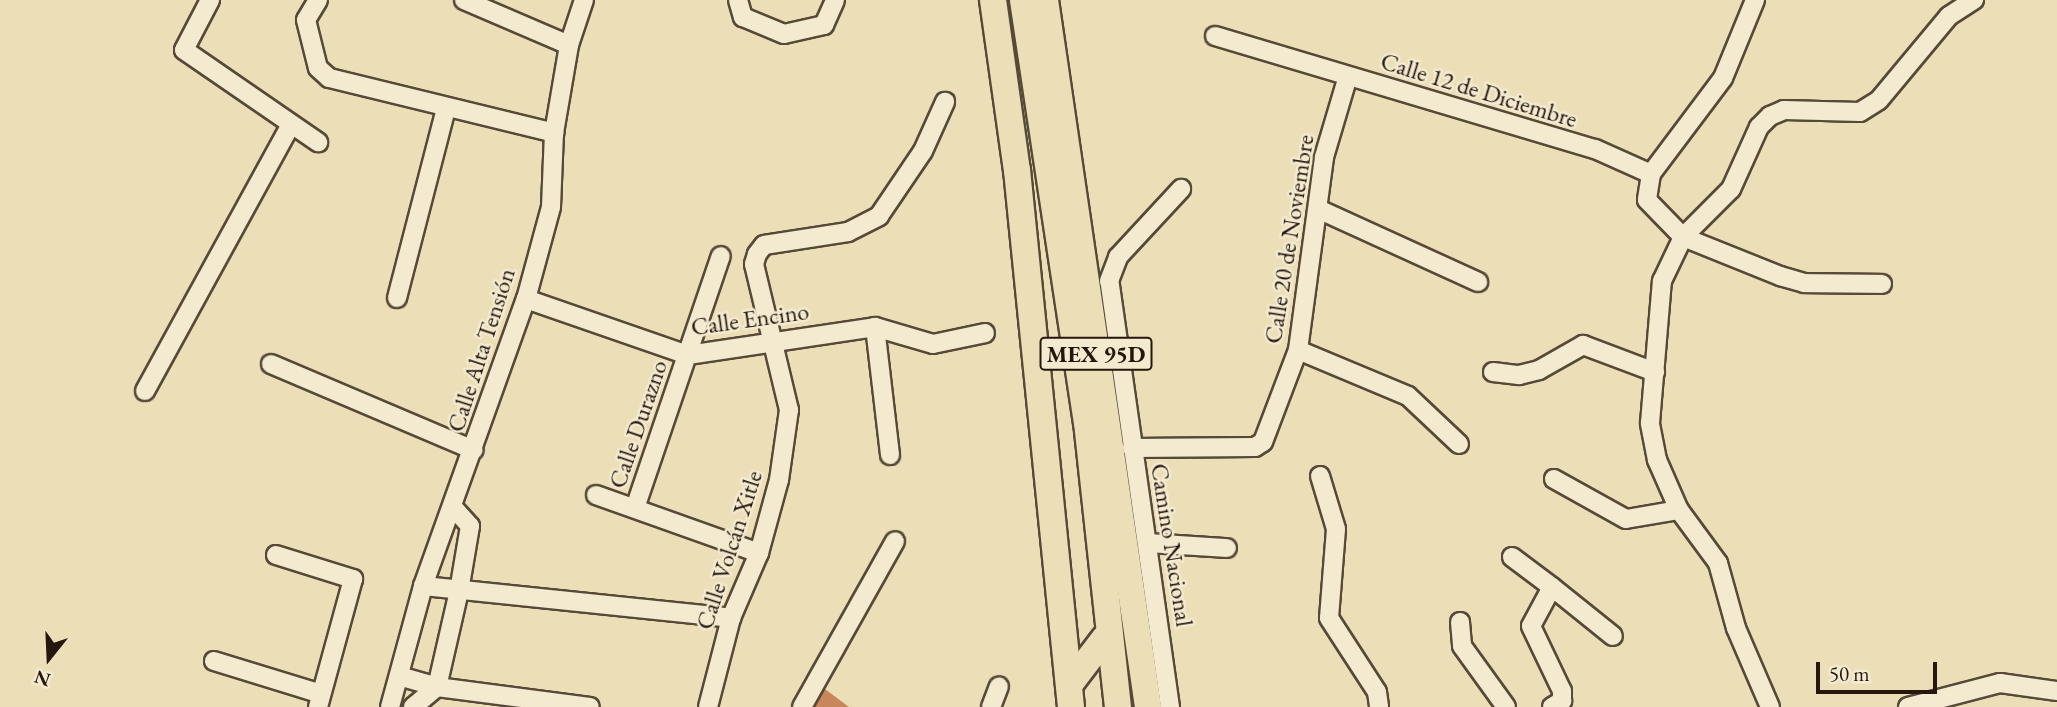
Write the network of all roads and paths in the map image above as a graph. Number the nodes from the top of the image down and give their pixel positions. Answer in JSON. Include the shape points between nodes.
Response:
{"nodes":[{"id":1,"x":210,"y":0,"type":"edge"},
{"id":2,"x":317,"y":0,"type":"edge"},
{"id":3,"x":464,"y":0,"type":"edge"},
{"id":4,"x":584,"y":0,"type":"edge"},
{"id":5,"x":738,"y":0,"type":"edge"},
{"id":6,"x":835,"y":0,"type":"edge"},
{"id":7,"x":993,"y":0,"type":"edge"},
{"id":8,"x":1023,"y":0,"type":"edge"},
{"id":9,"x":1045,"y":0,"type":"edge"},
{"id":10,"x":1974,"y":0,"type":"edge"},
{"id":11,"x":1747,"y":2,"type":"edge"},
{"id":12,"x":1215,"y":36,"type":"dead end"},
{"id":13,"x":569,"y":45,"type":"junction"},
{"id":14,"x":1348,"y":76,"type":"junction"},
{"id":15,"x":945,"y":102,"type":"dead end"},
{"id":16,"x":446,"y":108,"type":"junction"},
{"id":17,"x":292,"y":124,"type":"junction"},
{"id":18,"x":554,"y":133,"type":"junction"},
{"id":19,"x":318,"y":142,"type":"dead end"},
{"id":20,"x":1017,"y":170,"type":"junction"},
{"id":21,"x":1651,"y":174,"type":"junction"},
{"id":22,"x":1181,"y":189,"type":"dead end"},
{"id":23,"x":1318,"y":209,"type":"junction"},
{"id":24,"x":1682,"y":237,"type":"junction"},
{"id":25,"x":721,"y":256,"type":"dead end"},
{"id":26,"x":1478,"y":282,"type":"dead end"},
{"id":27,"x":1882,"y":284,"type":"dead end"},
{"id":28,"x":397,"y":298,"type":"dead end"},
{"id":29,"x":526,"y":299,"type":"junction"},
{"id":30,"x":875,"y":327,"type":"junction"},
{"id":31,"x":985,"y":333,"type":"dead end"},
{"id":32,"x":772,"y":340,"type":"junction"},
{"id":33,"x":1298,"y":350,"type":"junction"},
{"id":34,"x":688,"y":355,"type":"junction"},
{"id":35,"x":271,"y":364,"type":"dead end"},
{"id":36,"x":1493,"y":372,"type":"dead end"},
{"id":37,"x":1655,"y":372,"type":"junction"},
{"id":38,"x":145,"y":391,"type":"dead end"},
{"id":39,"x":1459,"y":444,"type":"dead end"},
{"id":40,"x":1132,"y":447,"type":"junction"},
{"id":41,"x":474,"y":450,"type":"junction"},
{"id":42,"x":890,"y":455,"type":"dead end"},
{"id":43,"x":1320,"y":477,"type":"dead end"},
{"id":44,"x":1553,"y":479,"type":"dead end"},
{"id":45,"x":596,"y":495,"type":"dead end"},
{"id":46,"x":453,"y":508,"type":"junction"},
{"id":47,"x":635,"y":508,"type":"junction"},
{"id":48,"x":1679,"y":510,"type":"junction"},
{"id":49,"x":895,"y":541,"type":"dead end"},
{"id":50,"x":1149,"y":543,"type":"junction"},
{"id":51,"x":1227,"y":548,"type":"dead end"},
{"id":52,"x":759,"y":553,"type":"junction"},
{"id":53,"x":276,"y":555,"type":"dead end"},
{"id":54,"x":1512,"y":557,"type":"dead end"},
{"id":55,"x":423,"y":586,"type":"junction"},
{"id":56,"x":1552,"y":587,"type":"junction"},
{"id":57,"x":459,"y":591,"type":"junction"},
{"id":58,"x":732,"y":618,"type":"junction"},
{"id":59,"x":1460,"y":622,"type":"dead end"},
{"id":60,"x":1613,"y":636,"type":"dead end"},
{"id":61,"x":1104,"y":639,"type":"junction"},
{"id":62,"x":214,"y":661,"type":"dead end"},
{"id":63,"x":399,"y":676,"type":"junction"},
{"id":64,"x":999,"y":686,"type":"dead end"},
{"id":65,"x":437,"y":687,"type":"junction"},
{"id":66,"x":2057,"y":691,"type":"edge"},
{"id":67,"x":1070,"y":696,"type":"edge"},
{"id":68,"x":319,"y":701,"type":"edge"},
{"id":69,"x":390,"y":707,"type":"edge"},
{"id":70,"x":414,"y":707,"type":"edge"},
{"id":71,"x":590,"y":707,"type":"edge"},
{"id":72,"x":708,"y":707,"type":"edge"},
{"id":73,"x":802,"y":707,"type":"edge"},
{"id":74,"x":991,"y":707,"type":"edge"},
{"id":75,"x":1111,"y":707,"type":"edge"},
{"id":76,"x":1118,"y":707,"type":"edge"},
{"id":77,"x":1148,"y":707,"type":"edge"},
{"id":78,"x":1170,"y":707,"type":"edge"},
{"id":79,"x":1380,"y":707,"type":"edge"},
{"id":80,"x":1506,"y":707,"type":"edge"},
{"id":81,"x":1552,"y":707,"type":"edge"},
{"id":82,"x":1770,"y":707,"type":"edge"},
{"id":83,"x":1908,"y":707,"type":"edge"}],
"edges":[{"from":1,"to":17,"type":"street","via":[[184,50]]},
{"from":2,"to":16,"type":"street","via":[[306,20],[321,73]]},
{"from":3,"to":13,"type":"street"},
{"from":4,"to":13,"type":"street","name":"Calle Alta Tensión"},
{"from":5,"to":6,"type":"street","via":[[743,17],[784,34],[824,25]]},
{"from":7,"to":20,"type":"highway","number":"MEX 95D"},
{"from":8,"to":76,"type":"highway","via":[[1087,422]]},
{"from":9,"to":77,"type":"highway","number":"MEX 95D"},
{"from":10,"to":24,"type":"street","via":[[1949,16],[1879,100],[1860,112],[1784,110],[1770,116],[1759,127],[1731,189]]},
{"from":11,"to":21,"type":"street","via":[[1723,78]]},
{"from":12,"to":14,"type":"street","name":"Calle 12 de Diciembre"},
{"from":13,"to":18,"type":"street","name":"Calle Alta Tensión"},
{"from":14,"to":21,"type":"street","name":"Calle 12 de Diciembre","via":[[1595,149]]},
{"from":14,"to":23,"type":"street","name":"Calle 20 de Noviembre","via":[[1324,158]]},
{"from":15,"to":32,"type":"street","name":"Calle Volcán Xitle","via":[[923,150],[879,216],[848,232],[764,245],[757,254],[754,264]]},
{"from":16,"to":18,"type":"street"},
{"from":16,"to":28,"type":"street"},
{"from":17,"to":19,"type":"street"},
{"from":17,"to":38,"type":"street"},
{"from":18,"to":29,"type":"street","name":"Calle Alta Tensión","via":[[551,207]]},
{"from":20,"to":61,"type":"highway","via":[[1040,215],[1051,252],[1083,434]]},
{"from":20,"to":67,"type":"highway","number":"MEX 95D"},
{"from":21,"to":24,"type":"street","via":[[1647,200]]},
{"from":22,"to":40,"type":"street","name":"Camino Nacional","via":[[1112,267],[1109,281]]},
{"from":23,"to":26,"type":"street"},
{"from":23,"to":33,"type":"street","name":"Calle 20 de Noviembre"},
{"from":24,"to":27,"type":"street","via":[[1804,283]]},
{"from":24,"to":37,"type":"street","via":[[1662,281]]},
{"from":25,"to":34,"type":"street","name":"Calle Durazno"},
{"from":29,"to":34,"type":"street","name":"Calle Encino"},
{"from":29,"to":41,"type":"street","name":"Calle Alta Tensión"},
{"from":30,"to":31,"type":"street","name":"Calle Encino","via":[[933,344]]},
{"from":30,"to":32,"type":"street","name":"Calle Encino"},
{"from":30,"to":42,"type":"street"},
{"from":32,"to":34,"type":"street","name":"Calle Encino"},
{"from":32,"to":52,"type":"street","name":"Calle Volcán Xitle","via":[[789,410],[779,480]]},
{"from":33,"to":39,"type":"street","via":[[1418,402]]},
{"from":33,"to":40,"type":"street","name":"Calle 20 de Noviembre","via":[[1263,442],[1255,447]]},
{"from":34,"to":47,"type":"street","name":"Calle Durazno"},
{"from":35,"to":41,"type":"street"},
{"from":36,"to":37,"type":"street","via":[[1519,375],[1539,370],[1583,345]]},
{"from":37,"to":48,"type":"street","via":[[1650,423],[1657,460]]},
{"from":40,"to":50,"type":"street","name":"Camino Nacional"},
{"from":41,"to":46,"type":"street","name":"Calle Alta Tensión"},
{"from":43,"to":79,"type":"street","via":[[1336,528],[1329,618],[1377,692]]},
{"from":44,"to":48,"type":"street","via":[[1626,519]]},
{"from":45,"to":47,"type":"street"},
{"from":46,"to":55,"type":"street","name":"Calle Alta Tensión"},
{"from":46,"to":57,"type":"street","via":[[470,526]]},
{"from":47,"to":52,"type":"street"},
{"from":48,"to":82,"type":"street","via":[[1718,563],[1736,628]]},
{"from":49,"to":73,"type":"street"},
{"from":50,"to":51,"type":"street"},
{"from":50,"to":78,"type":"street","name":"Camino Nacional"},
{"from":52,"to":58,"type":"street","name":"Calle Volcán Xitle"},
{"from":53,"to":68,"type":"street","via":[[353,579]]},
{"from":54,"to":56,"type":"street"},
{"from":55,"to":57,"type":"street"},
{"from":55,"to":63,"type":"street","name":"Calle Alta Tensión"},
{"from":56,"to":60,"type":"street"},
{"from":56,"to":81,"type":"street","via":[[1531,626],[1562,691],[1562,701]]},
{"from":57,"to":58,"type":"street"},
{"from":57,"to":65,"type":"street"},
{"from":58,"to":72,"type":"street","name":"Calle Volcán Xitle"},
{"from":59,"to":80,"type":"street","via":[[1462,646]]},
{"from":61,"to":67,"type":"highway"},
{"from":61,"to":75,"type":"highway"},
{"from":62,"to":68,"type":"street"},
{"from":63,"to":65,"type":"street"},
{"from":63,"to":69,"type":"street","name":"Calle Alta Tensión"},
{"from":64,"to":74,"type":"street"},
{"from":65,"to":70,"type":"street"},
{"from":65,"to":71,"type":"street"},
{"from":66,"to":83,"type":"street","via":[[2000,682]]}]}
